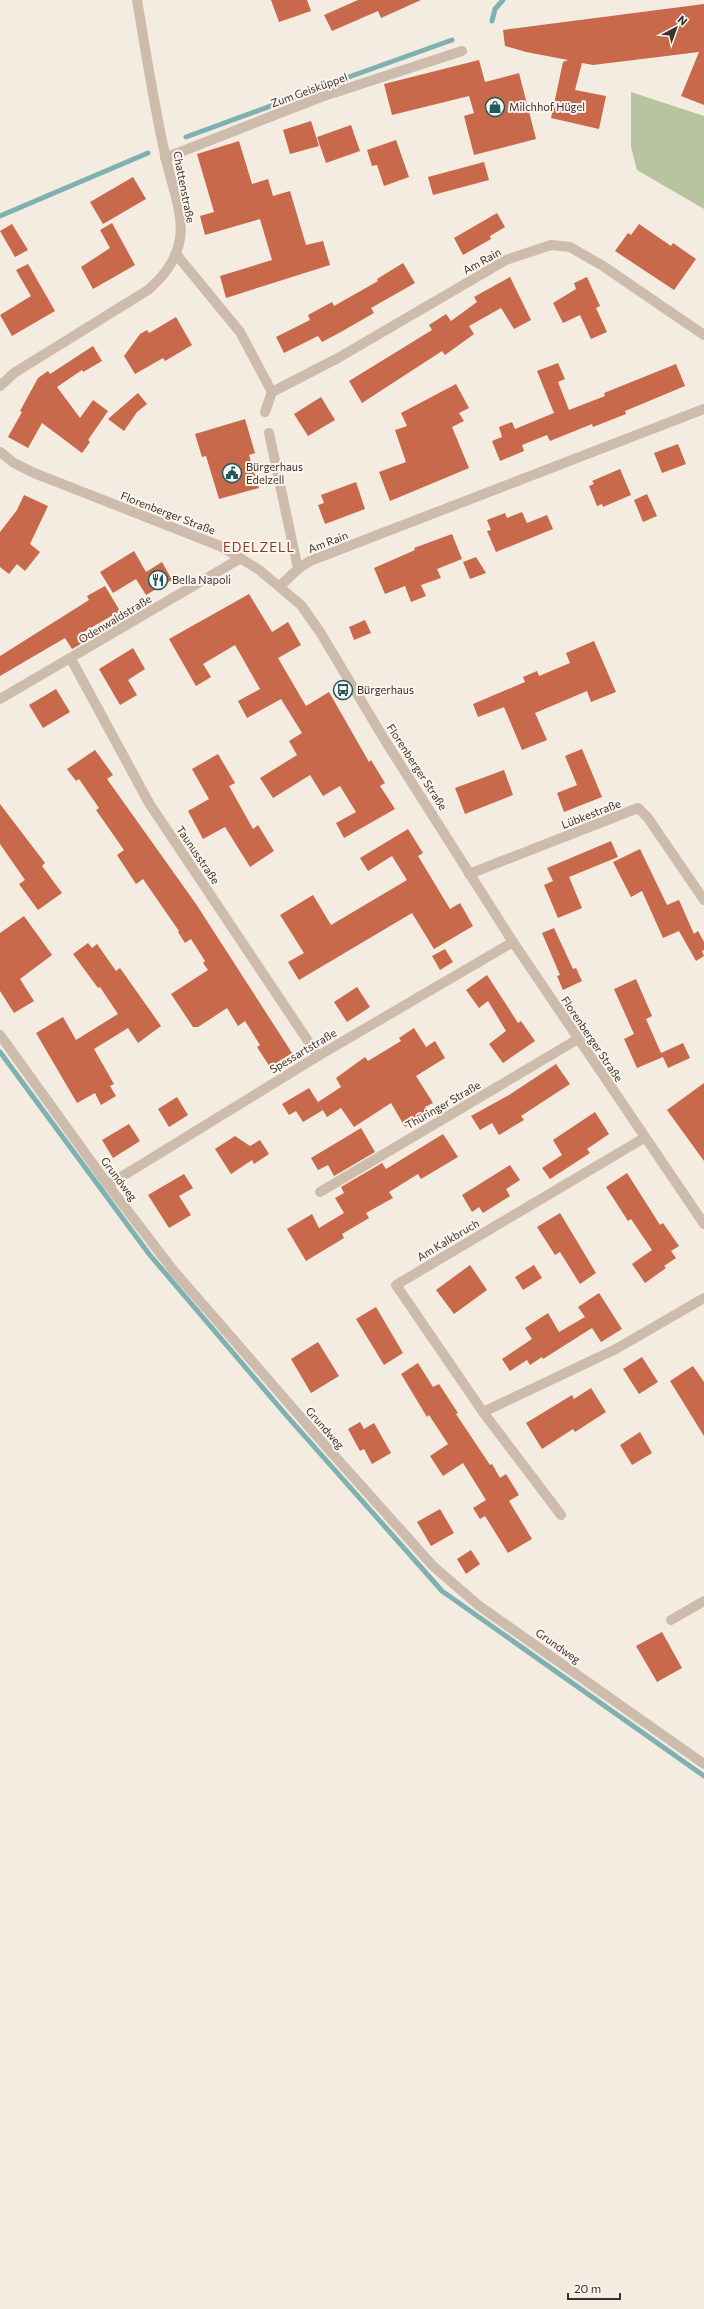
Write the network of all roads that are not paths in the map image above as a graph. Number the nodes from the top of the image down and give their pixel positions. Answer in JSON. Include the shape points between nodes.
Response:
{"nodes":[{"id":1,"x":137,"y":0,"type":"edge"},
{"id":2,"x":462,"y":51,"type":"dead end"},
{"id":3,"x":166,"y":158,"type":"junction"},
{"id":4,"x":176,"y":254,"type":"junction"},
{"id":5,"x":704,"y":335,"type":"edge"},
{"id":6,"x":0,"y":386,"type":"edge"},
{"id":7,"x":272,"y":392,"type":"junction"},
{"id":8,"x":704,"y":409,"type":"edge"},
{"id":9,"x":265,"y":412,"type":"dead end"},
{"id":10,"x":269,"y":433,"type":"dead end"},
{"id":11,"x":0,"y":452,"type":"edge"},
{"id":12,"x":241,"y":558,"type":"junction"},
{"id":13,"x":298,"y":569,"type":"junction"},
{"id":14,"x":280,"y":586,"type":"junction"},
{"id":15,"x":71,"y":659,"type":"junction"},
{"id":16,"x":0,"y":699,"type":"edge"},
{"id":17,"x":470,"y":874,"type":"junction"},
{"id":18,"x":704,"y":900,"type":"edge"},
{"id":19,"x":514,"y":942,"type":"junction"},
{"id":20,"x":0,"y":1035,"type":"edge"},
{"id":21,"x":578,"y":1039,"type":"junction"},
{"id":22,"x":318,"y":1056,"type":"junction"},
{"id":23,"x":644,"y":1138,"type":"junction"},
{"id":24,"x":108,"y":1185,"type":"junction"},
{"id":25,"x":320,"y":1192,"type":"dead end"},
{"id":26,"x":703,"y":1221,"type":"edge"},
{"id":27,"x":704,"y":1298,"type":"edge"},
{"id":28,"x":483,"y":1412,"type":"junction"},
{"id":29,"x":561,"y":1515,"type":"dead end"},
{"id":30,"x":704,"y":1601,"type":"edge"},
{"id":31,"x":671,"y":1620,"type":"dead end"},
{"id":32,"x":704,"y":1764,"type":"edge"}],
"edges":[{"from":1,"to":3,"type":"street","name":"Chattenstraße"},
{"from":2,"to":3,"type":"street","name":"Zum Geisküppel","via":[[321,97]]},
{"from":3,"to":4,"type":"street","name":"Chattenstraße","via":[[180,224]]},
{"from":4,"to":6,"type":"street","name":"Chattenstraße","via":[[165,274],[148,290],[14,373]]},
{"from":4,"to":7,"type":"street","via":[[240,332]]},
{"from":5,"to":7,"type":"street","name":"Am Rain","via":[[603,266],[570,248],[551,245],[506,260],[338,358]]},
{"from":7,"to":9,"type":"street"},
{"from":8,"to":13,"type":"street","name":"Am Rain","via":[[310,561]]},
{"from":10,"to":13,"type":"street","name":"Am Rain"},
{"from":11,"to":12,"type":"street","name":"Florenberger Straße","via":[[14,463],[34,473],[198,536]]},
{"from":12,"to":14,"type":"street","name":"Florenberger Straße"},
{"from":12,"to":15,"type":"street","name":"Odenwaldstraße"},
{"from":13,"to":14,"type":"street","name":"Am Rain"},
{"from":14,"to":17,"type":"street","name":"Florenberger Straße","via":[[301,605],[320,632]]},
{"from":15,"to":16,"type":"street","name":"Odenwaldstraße"},
{"from":15,"to":22,"type":"street","name":"Taunusstraße","via":[[149,804]]},
{"from":17,"to":18,"type":"street","name":"Lübkestraße","via":[[638,808],[648,818]]},
{"from":17,"to":19,"type":"street","name":"Florenberger Straße"},
{"from":19,"to":21,"type":"street","name":"Florenberger Straße"},
{"from":19,"to":22,"type":"street","name":"Spessartstraße"},
{"from":20,"to":24,"type":"street","name":"Grundweg"},
{"from":21,"to":23,"type":"street","name":"Florenberger Straße"},
{"from":21,"to":25,"type":"street","name":"Thüringer Straße"},
{"from":22,"to":24,"type":"street","name":"Spessartstraße"},
{"from":23,"to":26,"type":"street","name":"Florenberger Straße"},
{"from":23,"to":28,"type":"street","name":"Am Kalkbruch","via":[[396,1285]]},
{"from":24,"to":32,"type":"street","name":"Grundweg","via":[[173,1270],[433,1566],[478,1605]]},
{"from":27,"to":28,"type":"street","via":[[616,1349]]},
{"from":28,"to":29,"type":"street","name":"Am Kalkbruch"},
{"from":30,"to":31,"type":"street"}]}
